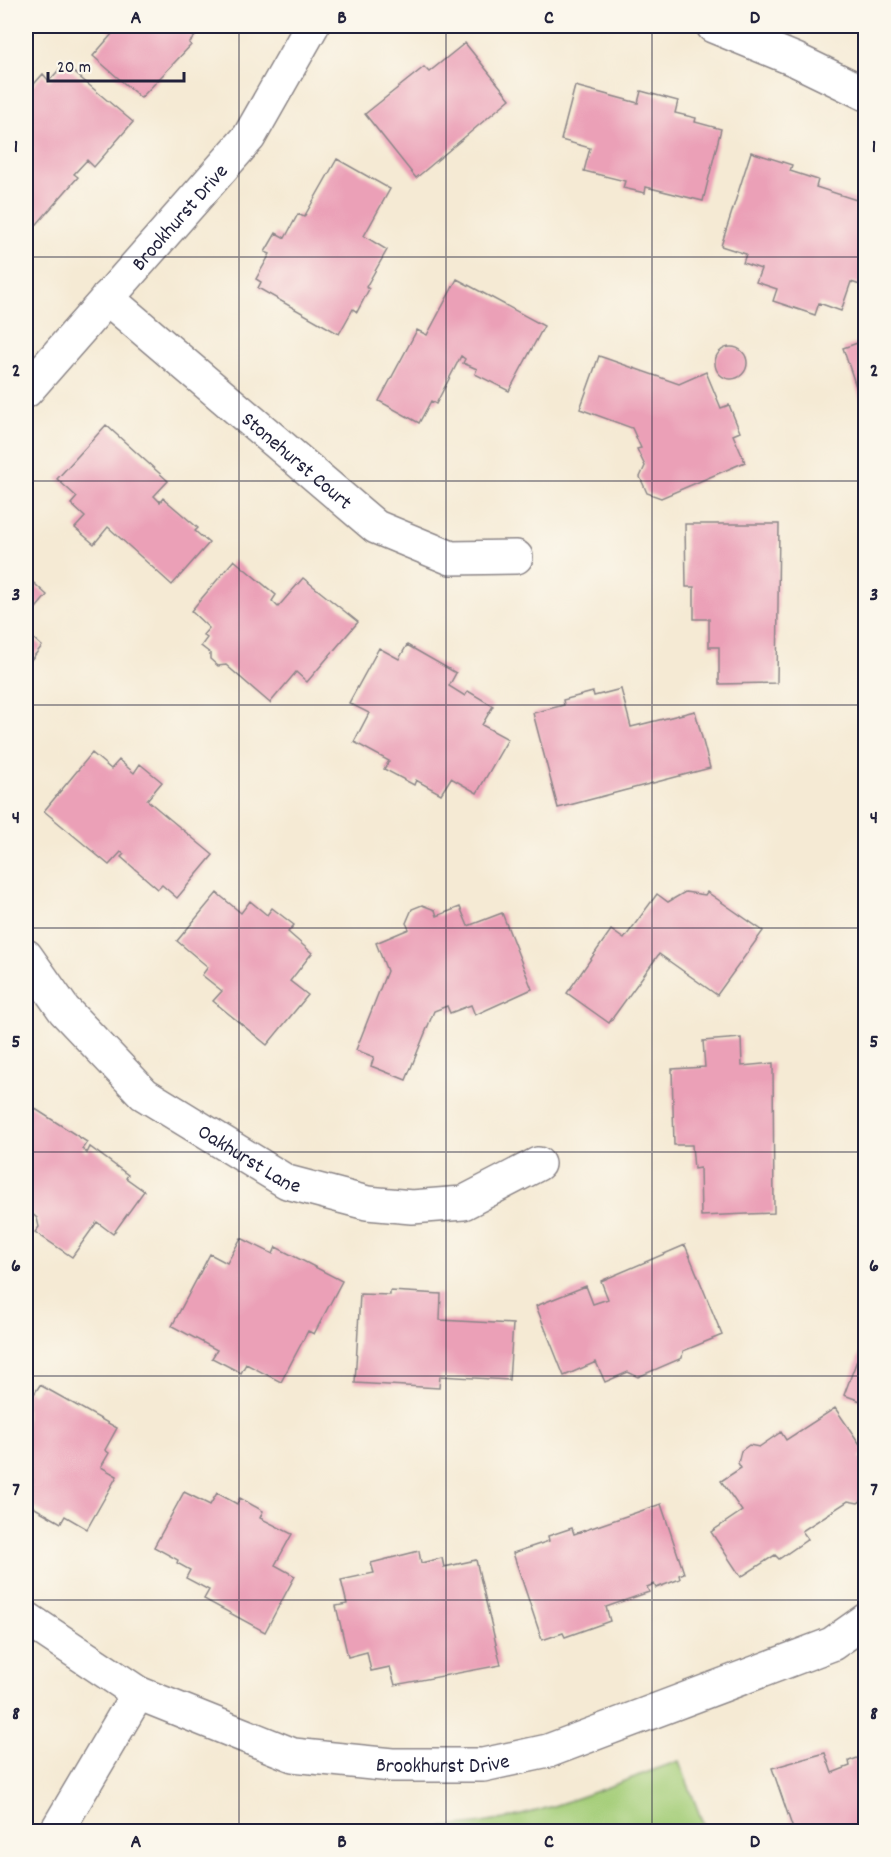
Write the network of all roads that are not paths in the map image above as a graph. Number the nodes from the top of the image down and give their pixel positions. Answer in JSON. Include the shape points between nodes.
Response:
{"nodes":[{"id":1,"x":312,"y":26,"type":"edge"},
{"id":2,"x":713,"y":26,"type":"edge"},
{"id":3,"x":866,"y":94,"type":"edge"},
{"id":4,"x":107,"y":298,"type":"junction"},
{"id":5,"x":26,"y":391,"type":"edge"},
{"id":6,"x":516,"y":557,"type":"dead end"},
{"id":7,"x":26,"y":956,"type":"edge"},
{"id":8,"x":538,"y":1164,"type":"dead end"},
{"id":9,"x":26,"y":1618,"type":"edge"},
{"id":10,"x":866,"y":1620,"type":"edge"},
{"id":11,"x":138,"y":1693,"type":"junction"},
{"id":12,"x":57,"y":1832,"type":"edge"}],
"edges":[{"from":1,"to":4,"type":"street","name":"Brookhurst Drive","via":[[249,137]]},
{"from":2,"to":3,"type":"street"},
{"from":4,"to":5,"type":"street","name":"Brookhurst Drive"},
{"from":4,"to":6,"type":"street","name":"Stonehurst Court","via":[[376,527],[451,558]]},
{"from":7,"to":8,"type":"street","name":"Oakhurst Lane","via":[[64,1010],[144,1094],[287,1182],[367,1203],[412,1207],[462,1203]]},
{"from":9,"to":11,"type":"street","name":"Brookhurst Drive"},
{"from":10,"to":11,"type":"street","name":"Brookhurst Drive","via":[[832,1644],[716,1690],[548,1751],[483,1765],[392,1765],[293,1755]]},
{"from":11,"to":12,"type":"street"}]}
